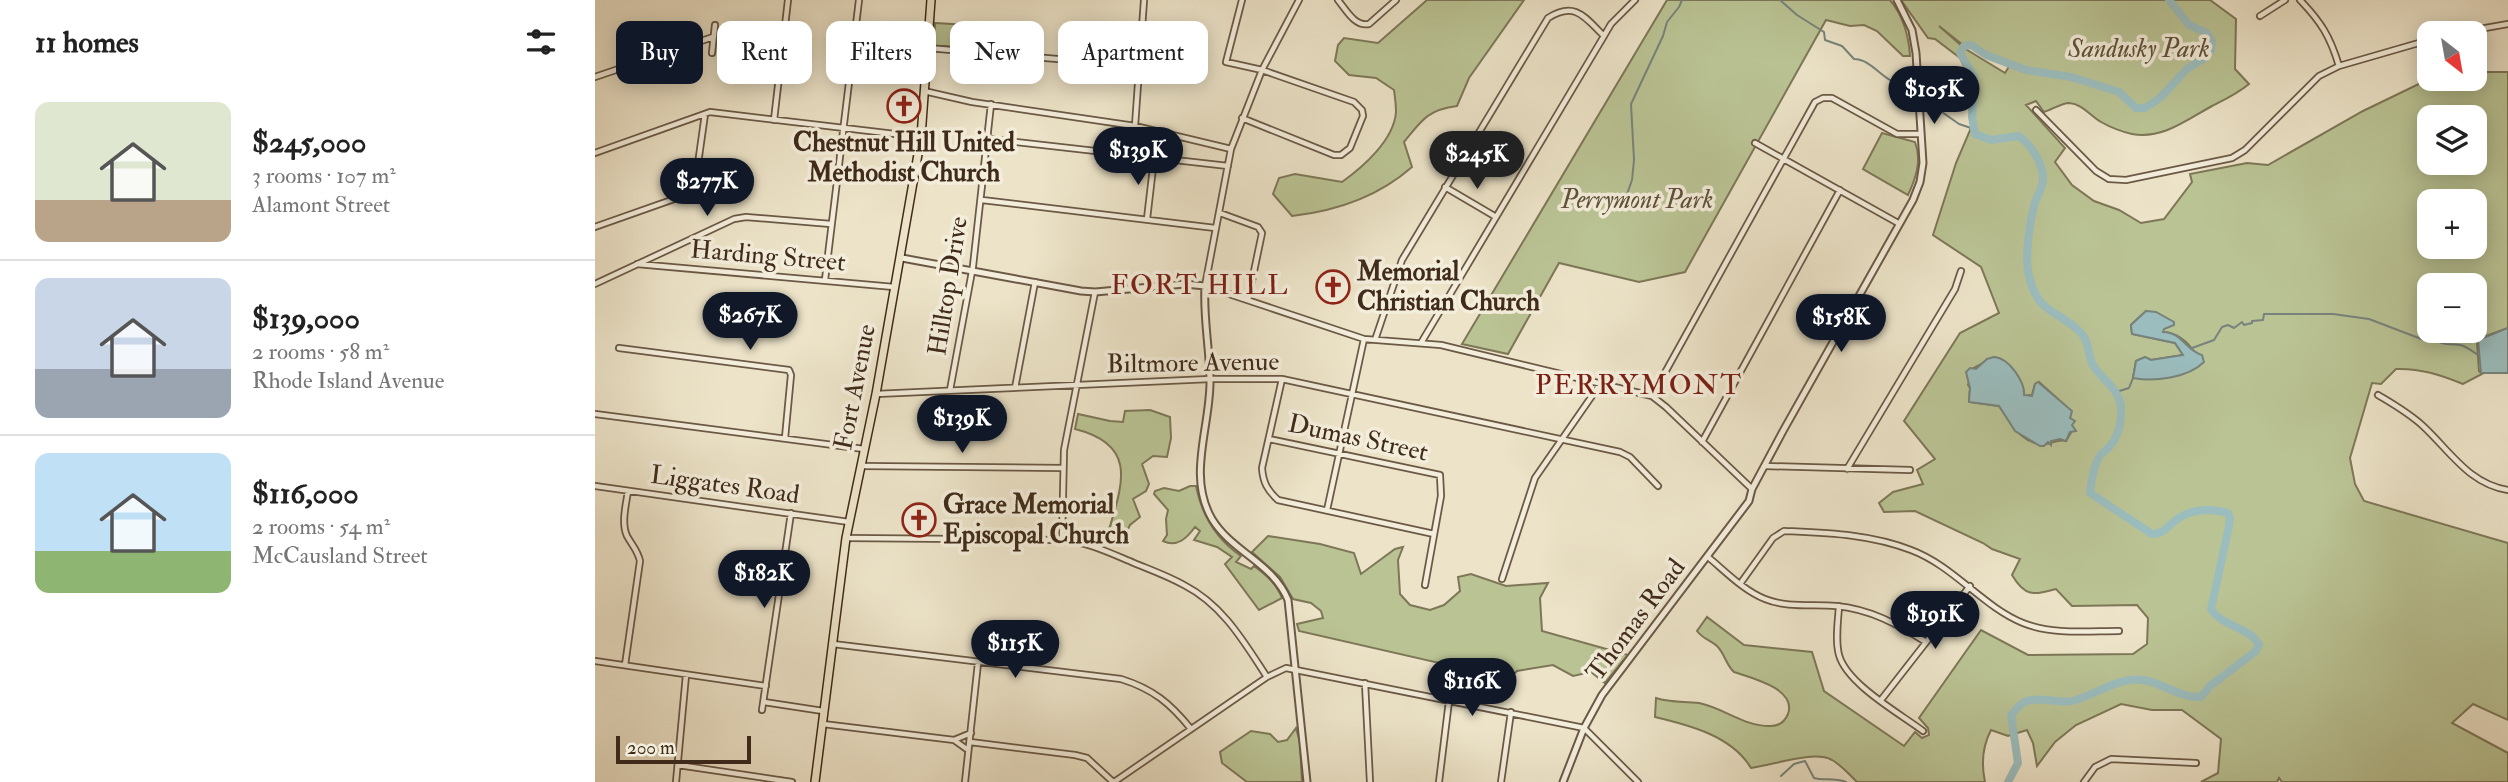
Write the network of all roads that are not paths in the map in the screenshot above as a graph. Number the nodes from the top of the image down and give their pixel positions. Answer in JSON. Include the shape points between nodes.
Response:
{"nodes":[{"id":1,"x":788,"y":0,"type":"edge"},
{"id":2,"x":859,"y":0,"type":"edge"},
{"id":3,"x":931,"y":0,"type":"edge"},
{"id":4,"x":1144,"y":0,"type":"edge"},
{"id":5,"x":1242,"y":0,"type":"edge"},
{"id":6,"x":1299,"y":0,"type":"edge"},
{"id":7,"x":1338,"y":0,"type":"edge"},
{"id":8,"x":1396,"y":0,"type":"edge"},
{"id":9,"x":1635,"y":0,"type":"edge"},
{"id":10,"x":1897,"y":0,"type":"edge"},
{"id":11,"x":2285,"y":0,"type":"edge"},
{"id":12,"x":2300,"y":0,"type":"edge"},
{"id":13,"x":2260,"y":16,"type":"dead end"},
{"id":14,"x":929,"y":21,"type":"edge"},
{"id":15,"x":1143,"y":21,"type":"edge"},
{"id":16,"x":2508,"y":23,"type":"edge"},
{"id":17,"x":715,"y":25,"type":"dead end"},
{"id":18,"x":2487,"y":27,"type":"edge"},
{"id":19,"x":1604,"y":36,"type":"junction"},
{"id":20,"x":713,"y":37,"type":"junction"},
{"id":21,"x":2417,"y":43,"type":"edge"},
{"id":22,"x":936,"y":49,"type":"edge"},
{"id":23,"x":712,"y":53,"type":"dead end"},
{"id":24,"x":1058,"y":59,"type":"edge"},
{"id":25,"x":2339,"y":66,"type":"junction"},
{"id":26,"x":1262,"y":70,"type":"junction"},
{"id":27,"x":595,"y":77,"type":"edge"},
{"id":28,"x":924,"y":84,"type":"edge"},
{"id":29,"x":1138,"y":84,"type":"edge"},
{"id":30,"x":924,"y":91,"type":"junction"},
{"id":31,"x":991,"y":104,"type":"junction"},
{"id":32,"x":2036,"y":110,"type":"dead end"},
{"id":33,"x":705,"y":114,"type":"junction"},
{"id":34,"x":1242,"y":118,"type":"junction"},
{"id":35,"x":775,"y":120,"type":"junction"},
{"id":36,"x":1135,"y":126,"type":"junction"},
{"id":37,"x":843,"y":128,"type":"junction"},
{"id":38,"x":1921,"y":134,"type":"junction"},
{"id":39,"x":921,"y":137,"type":"junction"},
{"id":40,"x":988,"y":139,"type":"junction"},
{"id":41,"x":1755,"y":142,"type":"dead end"},
{"id":42,"x":1231,"y":149,"type":"junction"},
{"id":43,"x":595,"y":153,"type":"edge"},
{"id":44,"x":1783,"y":158,"type":"junction"},
{"id":45,"x":1154,"y":159,"type":"junction"},
{"id":46,"x":1228,"y":166,"type":"junction"},
{"id":47,"x":1445,"y":187,"type":"junction"},
{"id":48,"x":1840,"y":190,"type":"junction"},
{"id":49,"x":982,"y":200,"type":"junction"},
{"id":50,"x":1220,"y":213,"type":"junction"},
{"id":51,"x":1496,"y":217,"type":"junction"},
{"id":52,"x":1147,"y":219,"type":"junction"},
{"id":53,"x":1898,"y":222,"type":"junction"},
{"id":54,"x":831,"y":224,"type":"junction"},
{"id":55,"x":595,"y":227,"type":"edge"},
{"id":56,"x":1215,"y":228,"type":"junction"},
{"id":57,"x":901,"y":258,"type":"junction"},
{"id":58,"x":638,"y":264,"type":"junction"},
{"id":59,"x":972,"y":270,"type":"junction"},
{"id":60,"x":1961,"y":271,"type":"dead end"},
{"id":61,"x":825,"y":280,"type":"junction"},
{"id":62,"x":1035,"y":282,"type":"junction"},
{"id":63,"x":595,"y":284,"type":"edge"},
{"id":64,"x":1205,"y":286,"type":"junction"},
{"id":65,"x":895,"y":287,"type":"junction"},
{"id":66,"x":1095,"y":292,"type":"junction"},
{"id":67,"x":1248,"y":300,"type":"junction"},
{"id":68,"x":1364,"y":339,"type":"junction"},
{"id":69,"x":1375,"y":340,"type":"junction"},
{"id":70,"x":1421,"y":343,"type":"junction"},
{"id":71,"x":619,"y":348,"type":"dead end"},
{"id":72,"x":1210,"y":379,"type":"junction"},
{"id":73,"x":1282,"y":379,"type":"junction"},
{"id":74,"x":1601,"y":383,"type":"junction"},
{"id":75,"x":1078,"y":385,"type":"junction"},
{"id":76,"x":1015,"y":388,"type":"junction"},
{"id":77,"x":950,"y":390,"type":"junction"},
{"id":78,"x":1353,"y":393,"type":"junction"},
{"id":79,"x":876,"y":394,"type":"junction"},
{"id":80,"x":2378,"y":395,"type":"dead end"},
{"id":81,"x":1652,"y":397,"type":"junction"},
{"id":82,"x":595,"y":414,"type":"edge"},
{"id":83,"x":785,"y":438,"type":"junction"},
{"id":84,"x":1269,"y":439,"type":"junction"},
{"id":85,"x":1561,"y":439,"type":"junction"},
{"id":86,"x":1702,"y":442,"type":"junction"},
{"id":87,"x":865,"y":449,"type":"junction"},
{"id":88,"x":1339,"y":453,"type":"junction"},
{"id":89,"x":862,"y":466,"type":"junction"},
{"id":90,"x":1765,"y":466,"type":"junction"},
{"id":91,"x":1062,"y":468,"type":"junction"},
{"id":92,"x":1847,"y":469,"type":"junction"},
{"id":93,"x":1910,"y":470,"type":"dead end"},
{"id":94,"x":595,"y":486,"type":"edge"},
{"id":95,"x":1658,"y":486,"type":"dead end"},
{"id":96,"x":1752,"y":489,"type":"junction"},
{"id":97,"x":628,"y":491,"type":"junction"},
{"id":98,"x":2508,"y":491,"type":"edge"},
{"id":99,"x":1327,"y":510,"type":"junction"},
{"id":100,"x":791,"y":513,"type":"junction"},
{"id":101,"x":849,"y":522,"type":"junction"},
{"id":102,"x":1434,"y":534,"type":"junction"},
{"id":103,"x":846,"y":538,"type":"junction"},
{"id":104,"x":1062,"y":540,"type":"junction"},
{"id":105,"x":1708,"y":557,"type":"junction"},
{"id":106,"x":1502,"y":579,"type":"dead end"},
{"id":107,"x":1740,"y":584,"type":"junction"},
{"id":108,"x":1425,"y":585,"type":"dead end"},
{"id":109,"x":1970,"y":586,"type":"junction"},
{"id":110,"x":1839,"y":606,"type":"junction"},
{"id":111,"x":2119,"y":631,"type":"dead end"},
{"id":112,"x":1926,"y":642,"type":"junction"},
{"id":113,"x":833,"y":644,"type":"junction"},
{"id":114,"x":595,"y":661,"type":"edge"},
{"id":115,"x":978,"y":663,"type":"junction"},
{"id":116,"x":625,"y":665,"type":"junction"},
{"id":117,"x":1297,"y":670,"type":"junction"},
{"id":118,"x":686,"y":675,"type":"junction"},
{"id":119,"x":1267,"y":677,"type":"junction"},
{"id":120,"x":1365,"y":683,"type":"junction"},
{"id":121,"x":766,"y":686,"type":"junction"},
{"id":122,"x":1881,"y":700,"type":"junction"},
{"id":123,"x":1449,"y":701,"type":"junction"},
{"id":124,"x":764,"y":702,"type":"junction"},
{"id":125,"x":762,"y":710,"type":"dead end"},
{"id":126,"x":823,"y":711,"type":"junction"},
{"id":127,"x":1511,"y":712,"type":"junction"},
{"id":128,"x":822,"y":724,"type":"junction"},
{"id":129,"x":1584,"y":728,"type":"junction"},
{"id":130,"x":1191,"y":729,"type":"junction"},
{"id":131,"x":1923,"y":731,"type":"dead end"},
{"id":132,"x":971,"y":733,"type":"junction"},
{"id":133,"x":954,"y":740,"type":"junction"},
{"id":134,"x":969,"y":742,"type":"junction"},
{"id":135,"x":968,"y":750,"type":"junction"},
{"id":136,"x":2196,"y":763,"type":"dead end"},
{"id":137,"x":678,"y":765,"type":"junction"},
{"id":138,"x":676,"y":782,"type":"edge"},
{"id":139,"x":792,"y":782,"type":"edge"},
{"id":140,"x":815,"y":782,"type":"edge"},
{"id":141,"x":965,"y":782,"type":"edge"},
{"id":142,"x":1113,"y":782,"type":"edge"},
{"id":143,"x":1307,"y":782,"type":"edge"},
{"id":144,"x":1370,"y":782,"type":"edge"},
{"id":145,"x":1440,"y":782,"type":"edge"},
{"id":146,"x":1501,"y":782,"type":"edge"},
{"id":147,"x":1563,"y":782,"type":"edge"},
{"id":148,"x":1639,"y":782,"type":"edge"},
{"id":149,"x":2084,"y":782,"type":"edge"}],
"edges":[{"from":1,"to":35,"type":"street"},
{"from":2,"to":37,"type":"street"},
{"from":3,"to":14,"type":"main road","name":"Fort Avenue"},
{"from":4,"to":15,"type":"street"},
{"from":5,"to":26,"type":"street","via":[[1226,61]]},
{"from":6,"to":26,"type":"street"},
{"from":7,"to":8,"type":"street","via":[[1364,25]]},
{"from":9,"to":19,"type":"street"},
{"from":10,"to":38,"type":"street","name":"Thomas Road","via":[[1912,30]]},
{"from":11,"to":13,"type":"street"},
{"from":12,"to":25,"type":"street","via":[[2330,36]]},
{"from":16,"to":18,"type":"street"},
{"from":17,"to":20,"type":"street"},
{"from":19,"to":47,"type":"street","via":[[1576,11],[1563,10],[1548,18]]},
{"from":19,"to":51,"type":"street"},
{"from":20,"to":23,"type":"street"},
{"from":20,"to":27,"type":"street"},
{"from":21,"to":25,"type":"street"},
{"from":22,"to":24,"type":"street"},
{"from":25,"to":32,"type":"street","via":[[2312,81],[2232,158],[2126,180],[2096,171]]},
{"from":26,"to":34,"type":"street"},
{"from":26,"to":34,"type":"street","via":[[1358,105],[1363,116],[1350,148],[1334,155]]},
{"from":28,"to":30,"type":"main road","name":"Fort Avenue"},
{"from":29,"to":36,"type":"street"},
{"from":30,"to":31,"type":"street"},
{"from":30,"to":39,"type":"main road","name":"Fort Avenue"},
{"from":31,"to":36,"type":"street"},
{"from":31,"to":40,"type":"street","name":"Hilltop Drive"},
{"from":33,"to":35,"type":"street"},
{"from":33,"to":43,"type":"street"},
{"from":33,"to":55,"type":"street","via":[[696,188]]},
{"from":34,"to":42,"type":"street"},
{"from":35,"to":37,"type":"street"},
{"from":36,"to":42,"type":"street"},
{"from":37,"to":39,"type":"street"},
{"from":37,"to":54,"type":"street"},
{"from":38,"to":44,"type":"street","via":[[1897,134],[1832,98],[1823,98],[1815,102]]},
{"from":38,"to":53,"type":"street","name":"Thomas Road","via":[[1920,182]]},
{"from":39,"to":57,"type":"main road","name":"Fort Avenue"},
{"from":40,"to":45,"type":"street"},
{"from":40,"to":49,"type":"street","name":"Hilltop Drive"},
{"from":41,"to":44,"type":"street"},
{"from":42,"to":46,"type":"street"},
{"from":44,"to":48,"type":"street"},
{"from":44,"to":81,"type":"street"},
{"from":45,"to":46,"type":"street"},
{"from":45,"to":52,"type":"street"},
{"from":46,"to":50,"type":"street"},
{"from":47,"to":51,"type":"street"},
{"from":47,"to":69,"type":"street","via":[[1402,260]]},
{"from":48,"to":53,"type":"street"},
{"from":48,"to":86,"type":"street"},
{"from":49,"to":52,"type":"street"},
{"from":49,"to":59,"type":"street","name":"Hilltop Drive"},
{"from":50,"to":56,"type":"street"},
{"from":50,"to":67,"type":"street","via":[[1258,227],[1262,233]]},
{"from":51,"to":70,"type":"street"},
{"from":52,"to":56,"type":"street"},
{"from":53,"to":90,"type":"street","name":"Thomas Road"},
{"from":54,"to":58,"type":"street","via":[[734,219]]},
{"from":54,"to":61,"type":"street"},
{"from":56,"to":64,"type":"street"},
{"from":57,"to":59,"type":"street"},
{"from":57,"to":65,"type":"main road","name":"Fort Avenue"},
{"from":58,"to":61,"type":"street","name":"Harding Street"},
{"from":58,"to":63,"type":"street"},
{"from":59,"to":62,"type":"street"},
{"from":59,"to":77,"type":"street","name":"Hilltop Drive"},
{"from":60,"to":92,"type":"street","via":[[1955,289]]},
{"from":61,"to":65,"type":"street","name":"Harding Street"},
{"from":62,"to":66,"type":"street"},
{"from":62,"to":76,"type":"street"},
{"from":64,"to":66,"type":"street"},
{"from":64,"to":67,"type":"street"},
{"from":64,"to":72,"type":"street"},
{"from":65,"to":79,"type":"main road","name":"Fort Avenue"},
{"from":66,"to":75,"type":"street"},
{"from":67,"to":68,"type":"street"},
{"from":68,"to":69,"type":"street"},
{"from":68,"to":78,"type":"street"},
{"from":69,"to":70,"type":"street"},
{"from":70,"to":74,"type":"street"},
{"from":71,"to":83,"type":"street","via":[[789,370]]},
{"from":72,"to":73,"type":"street","name":"Biltmore Avenue"},
{"from":72,"to":75,"type":"street","name":"Biltmore Avenue"},
{"from":72,"to":117,"type":"street","via":[[1199,471],[1202,494],[1217,527],[1275,577],[1284,591]]},
{"from":73,"to":78,"type":"street","name":"Biltmore Avenue"},
{"from":73,"to":84,"type":"street"},
{"from":74,"to":81,"type":"street"},
{"from":74,"to":85,"type":"street"},
{"from":75,"to":76,"type":"street","name":"Biltmore Avenue"},
{"from":75,"to":91,"type":"street"},
{"from":76,"to":77,"type":"street","name":"Biltmore Avenue"},
{"from":77,"to":79,"type":"street","name":"Biltmore Avenue"},
{"from":78,"to":85,"type":"street","name":"Biltmore Avenue"},
{"from":78,"to":88,"type":"street"},
{"from":79,"to":87,"type":"main road","name":"Fort Avenue"},
{"from":80,"to":98,"type":"street","via":[[2414,419],[2473,477]]},
{"from":81,"to":86,"type":"street"},
{"from":82,"to":83,"type":"street"},
{"from":83,"to":87,"type":"street"},
{"from":84,"to":88,"type":"street","name":"Dumas Street"},
{"from":84,"to":99,"type":"street","via":[[1262,468],[1270,493],[1278,500]]},
{"from":85,"to":95,"type":"street","name":"Biltmore Avenue","via":[[1626,454]]},
{"from":85,"to":106,"type":"street","via":[[1535,478]]},
{"from":86,"to":96,"type":"street"},
{"from":87,"to":89,"type":"main road","name":"Fort Avenue"},
{"from":88,"to":99,"type":"street"},
{"from":88,"to":102,"type":"street","name":"Dumas Street","via":[[1440,475]]},
{"from":89,"to":91,"type":"street"},
{"from":89,"to":101,"type":"main road","name":"Fort Avenue"},
{"from":90,"to":92,"type":"street"},
{"from":90,"to":96,"type":"street","name":"Thomas Road"},
{"from":91,"to":104,"type":"street"},
{"from":92,"to":93,"type":"street"},
{"from":94,"to":97,"type":"street","name":"Liggates Road"},
{"from":96,"to":105,"type":"street","name":"Thomas Road","via":[[1749,501]]},
{"from":97,"to":100,"type":"street","name":"Liggates Road"},
{"from":97,"to":116,"type":"street","via":[[624,526],[640,561]]},
{"from":99,"to":102,"type":"street"},
{"from":100,"to":101,"type":"street","name":"Liggates Road"},
{"from":100,"to":121,"type":"street"},
{"from":101,"to":103,"type":"main road","name":"Fort Avenue"},
{"from":102,"to":108,"type":"street"},
{"from":103,"to":104,"type":"street"},
{"from":103,"to":113,"type":"main road","name":"Fort Avenue"},
{"from":104,"to":119,"type":"street","via":[[1097,547],[1186,585],[1233,625]]},
{"from":105,"to":107,"type":"street"},
{"from":105,"to":129,"type":"street","name":"Thomas Road","via":[[1602,695]]},
{"from":107,"to":109,"type":"street","via":[[1773,538],[1784,531],[1889,543],[1946,568]]},
{"from":107,"to":110,"type":"street","via":[[1782,603]]},
{"from":109,"to":111,"type":"street","via":[[2022,623],[2045,629]]},
{"from":109,"to":112,"type":"street"},
{"from":110,"to":112,"type":"street","via":[[1875,614]]},
{"from":110,"to":122,"type":"street","via":[[1840,659],[1848,674]]},
{"from":112,"to":122,"type":"street"},
{"from":113,"to":115,"type":"street"},
{"from":113,"to":126,"type":"main road","name":"Fort Avenue"},
{"from":114,"to":116,"type":"street"},
{"from":115,"to":130,"type":"street","via":[[1131,682],[1171,704]]},
{"from":115,"to":132,"type":"street"},
{"from":116,"to":118,"type":"street"},
{"from":117,"to":119,"type":"street","via":[[1286,668]]},
{"from":117,"to":120,"type":"street"},
{"from":117,"to":143,"type":"street"},
{"from":118,"to":121,"type":"street"},
{"from":118,"to":137,"type":"street"},
{"from":119,"to":130,"type":"street"},
{"from":120,"to":123,"type":"street"},
{"from":120,"to":144,"type":"street"},
{"from":121,"to":124,"type":"street"},
{"from":122,"to":131,"type":"street"},
{"from":123,"to":127,"type":"street"},
{"from":123,"to":145,"type":"street"},
{"from":124,"to":125,"type":"street"},
{"from":124,"to":126,"type":"street"},
{"from":126,"to":128,"type":"main road","name":"Fort Avenue"},
{"from":127,"to":129,"type":"street"},
{"from":127,"to":146,"type":"street"},
{"from":128,"to":133,"type":"street"},
{"from":128,"to":140,"type":"main road","name":"Fort Avenue"},
{"from":129,"to":147,"type":"street","name":"Thomas Road"},
{"from":129,"to":148,"type":"street"},
{"from":130,"to":142,"type":"street"},
{"from":132,"to":133,"type":"street"},
{"from":132,"to":134,"type":"street"},
{"from":133,"to":135,"type":"street"},
{"from":134,"to":135,"type":"street"},
{"from":134,"to":142,"type":"street","via":[[1087,758]]},
{"from":135,"to":141,"type":"street"},
{"from":136,"to":149,"type":"street","via":[[2111,759],[2095,767]]},
{"from":137,"to":138,"type":"street"},
{"from":137,"to":139,"type":"street"}]}
